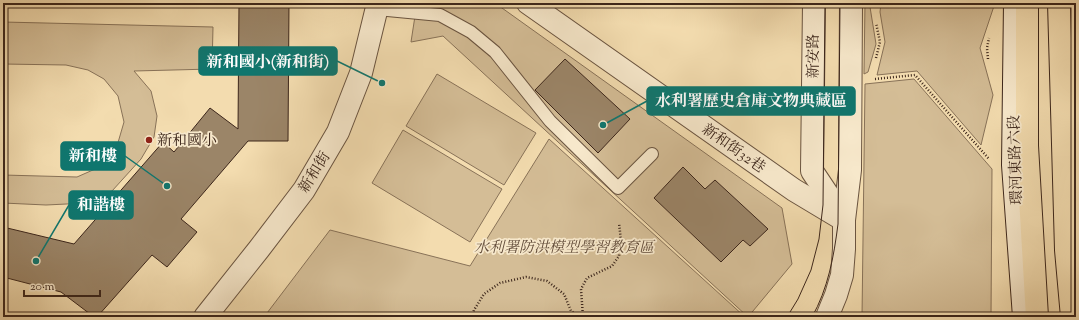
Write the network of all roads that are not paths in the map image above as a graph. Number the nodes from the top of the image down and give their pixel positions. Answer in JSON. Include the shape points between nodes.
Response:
{"nodes":[{"id":1,"x":528,"y":3,"type":"edge"},
{"id":2,"x":814,"y":3,"type":"edge"},
{"id":3,"x":851,"y":3,"type":"edge"},
{"id":4,"x":1015,"y":3,"type":"edge"},
{"id":5,"x":1027,"y":3,"type":"edge"},
{"id":6,"x":1059,"y":3,"type":"edge"},
{"id":7,"x":378,"y":6,"type":"edge"},
{"id":8,"x":652,"y":154,"type":"dead end"},
{"id":9,"x":844,"y":220,"type":"junction"},
{"id":10,"x":205,"y":317,"type":"edge"},
{"id":11,"x":827,"y":317,"type":"edge"},
{"id":12,"x":1024,"y":317,"type":"edge"},
{"id":13,"x":1037,"y":317,"type":"edge"},
{"id":14,"x":1072,"y":317,"type":"edge"}],
"edges":[{"from":1,"to":9,"type":"street","name":"新和街32巷","via":[[794,190]]},
{"from":2,"to":9,"type":"street","name":"新安路","via":[[812,170]]},
{"from":3,"to":9,"type":"street","via":[[850,170]]},
{"from":4,"to":12,"type":"street","name":"環河東路六段","via":[[1013,165]]},
{"from":5,"to":13,"type":"highway","via":[[1027,146]]},
{"from":6,"to":14,"type":"highway","via":[[1066,250]]},
{"from":7,"to":8,"type":"lane","via":[[440,15],[471,32],[495,52],[550,121],[618,188]]},
{"from":7,"to":10,"type":"street","name":"新和街","via":[[361,73],[338,132],[304,190]]},
{"from":9,"to":11,"type":"street","via":[[842,274]]}]}
